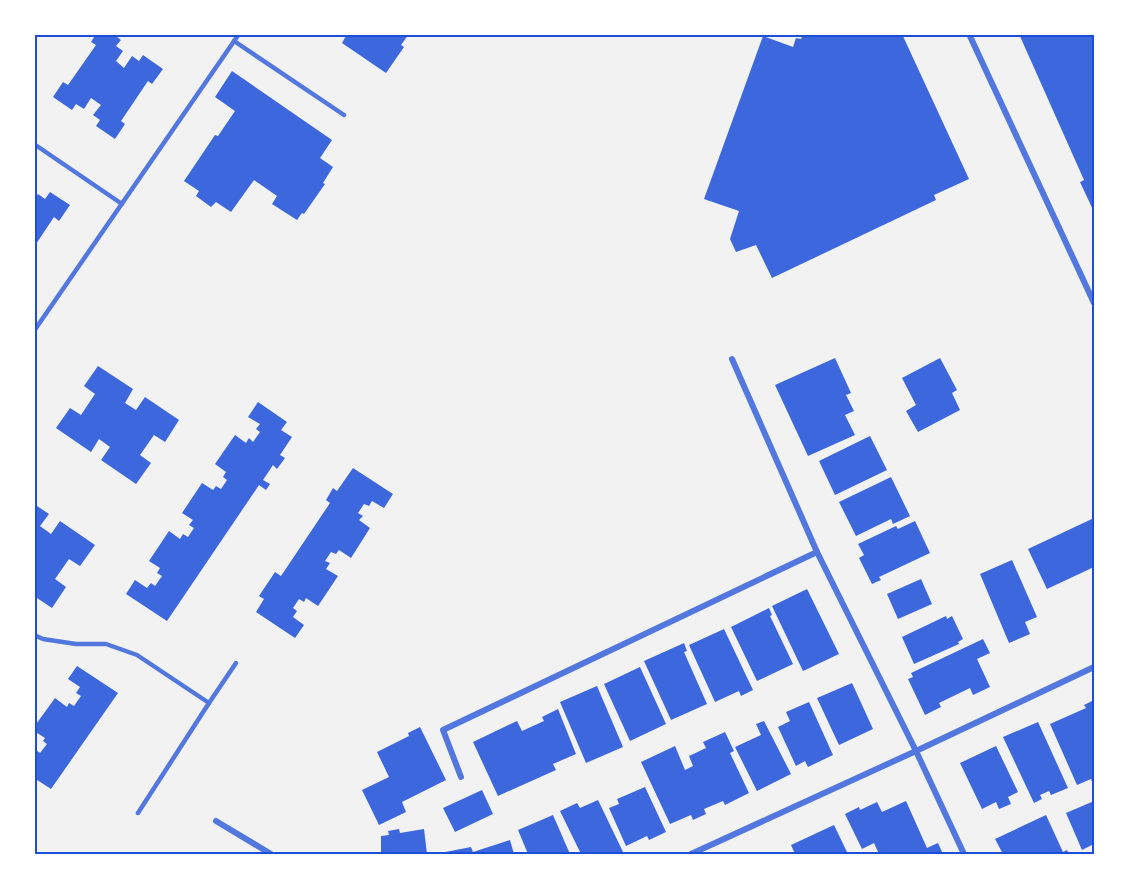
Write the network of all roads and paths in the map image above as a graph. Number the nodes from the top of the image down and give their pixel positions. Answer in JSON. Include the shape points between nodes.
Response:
{"nodes":[{"id":1,"x":238,"y":34,"type":"edge"},
{"id":2,"x":969,"y":34,"type":"edge"},
{"id":3,"x":234,"y":41,"type":"junction"},
{"id":4,"x":344,"y":116,"type":"dead end"},
{"id":5,"x":34,"y":144,"type":"edge"},
{"id":6,"x":122,"y":204,"type":"junction"},
{"id":7,"x":1095,"y":303,"type":"edge"},
{"id":8,"x":34,"y":331,"type":"edge"},
{"id":9,"x":732,"y":359,"type":"dead end"},
{"id":10,"x":817,"y":552,"type":"junction"},
{"id":11,"x":34,"y":635,"type":"edge"},
{"id":12,"x":236,"y":663,"type":"dead end"},
{"id":13,"x":1095,"y":667,"type":"edge"},
{"id":14,"x":209,"y":703,"type":"junction"},
{"id":15,"x":916,"y":752,"type":"junction"},
{"id":16,"x":461,"y":777,"type":"dead end"},
{"id":17,"x":138,"y":813,"type":"dead end"},
{"id":18,"x":216,"y":821,"type":"dead end"},
{"id":19,"x":271,"y":855,"type":"edge"},
{"id":20,"x":691,"y":855,"type":"edge"},
{"id":21,"x":963,"y":855,"type":"edge"}],
"edges":[{"from":1,"to":3,"type":"lane"},
{"from":2,"to":7,"type":"street"},
{"from":3,"to":4,"type":"lane"},
{"from":3,"to":6,"type":"lane"},
{"from":5,"to":6,"type":"lane"},
{"from":6,"to":8,"type":"lane"},
{"from":9,"to":10,"type":"street"},
{"from":10,"to":15,"type":"street"},
{"from":10,"to":16,"type":"street","via":[[443,730]]},
{"from":11,"to":14,"type":"lane","via":[[76,644],[106,644],[127,652]]},
{"from":12,"to":14,"type":"lane"},
{"from":13,"to":15,"type":"street"},
{"from":14,"to":17,"type":"lane"},
{"from":15,"to":20,"type":"street"},
{"from":15,"to":21,"type":"street"},
{"from":18,"to":19,"type":"street"}]}
